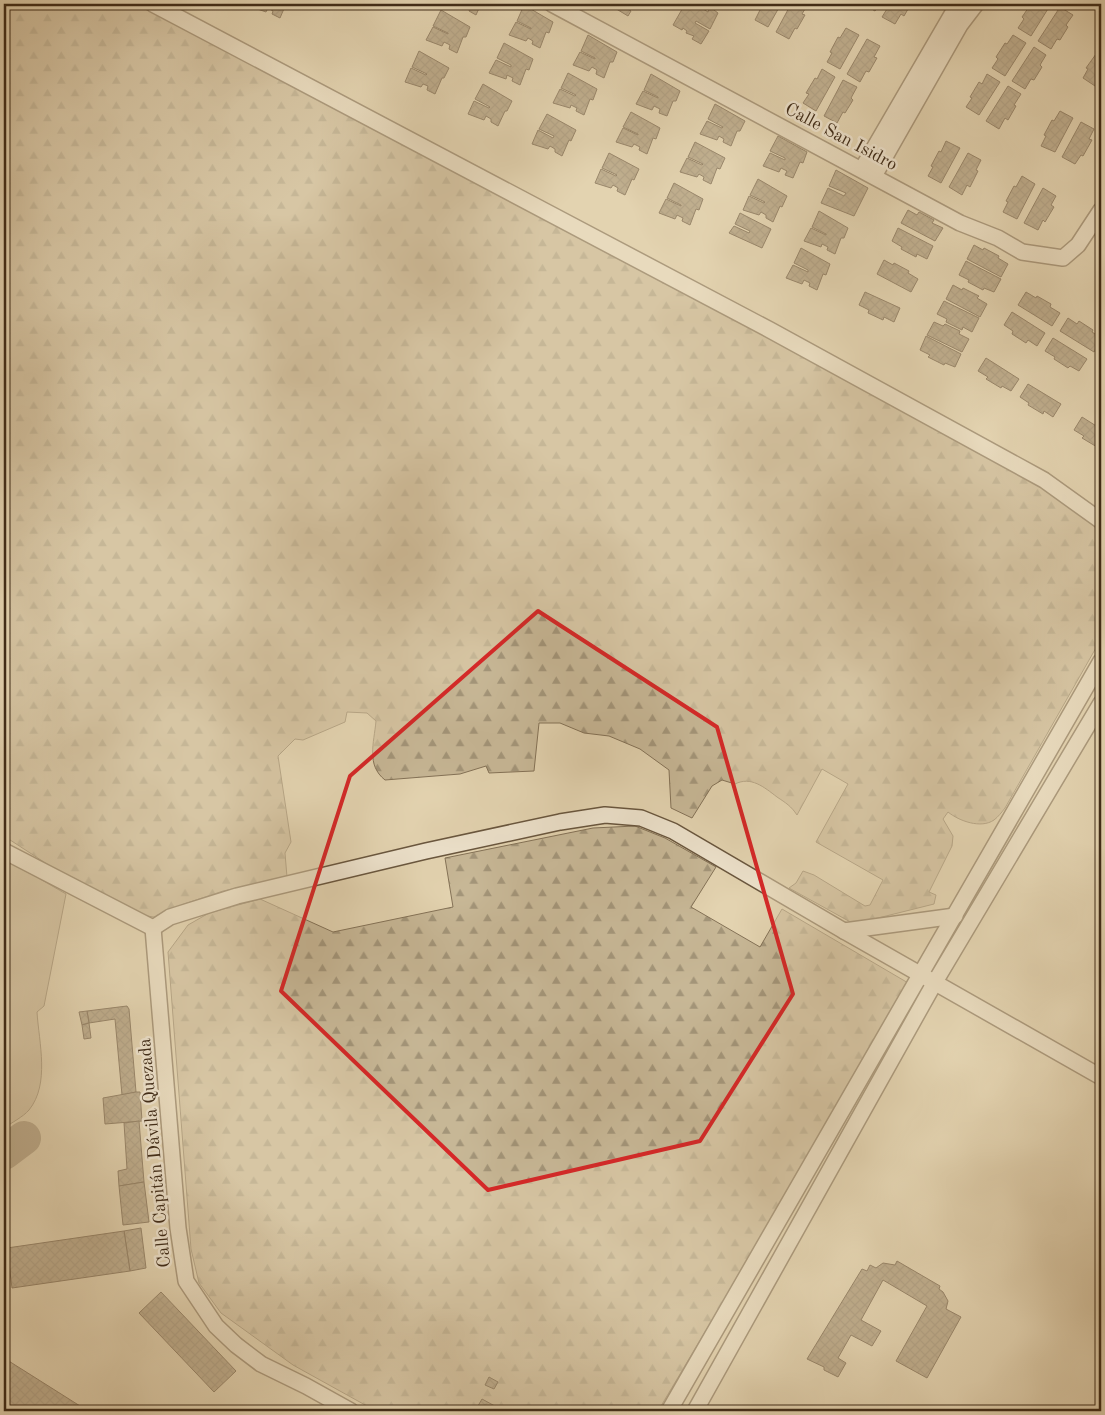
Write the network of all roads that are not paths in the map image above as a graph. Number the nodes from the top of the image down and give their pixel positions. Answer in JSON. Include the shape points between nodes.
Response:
{"nodes":[{"id":1,"x":153,"y":4,"type":"edge"},
{"id":2,"x":552,"y":4,"type":"edge"},
{"id":3,"x":958,"y":4,"type":"edge"},
{"id":4,"x":976,"y":4,"type":"edge"},
{"id":5,"x":909,"y":102,"type":"junction"},
{"id":6,"x":868,"y":173,"type":"junction"},
{"id":7,"x":1101,"y":210,"type":"edge"},
{"id":8,"x":1101,"y":521,"type":"edge"},
{"id":9,"x":1101,"y":660,"type":"edge"},
{"id":10,"x":1101,"y":703,"type":"edge"},
{"id":11,"x":4,"y":851,"type":"edge"},
{"id":12,"x":955,"y":916,"type":"junction"},
{"id":13,"x":153,"y":928,"type":"junction"},
{"id":14,"x":844,"y":931,"type":"junction"},
{"id":15,"x":922,"y":974,"type":"junction"},
{"id":16,"x":936,"y":982,"type":"junction"},
{"id":17,"x":1101,"y":1077,"type":"edge"},
{"id":18,"x":351,"y":1411,"type":"edge"},
{"id":19,"x":669,"y":1411,"type":"edge"},
{"id":20,"x":695,"y":1411,"type":"edge"}],
"edges":[{"from":1,"to":8,"type":"street","via":[[778,334],[1044,480]]},
{"from":2,"to":6,"type":"street","name":"Calle San Isidro"},
{"from":3,"to":5,"type":"street"},
{"from":4,"to":5,"type":"street"},
{"from":5,"to":6,"type":"street"},
{"from":6,"to":7,"type":"street","name":"Calle San Isidro","via":[[934,210],[1022,252],[1062,258],[1078,245]]},
{"from":9,"to":12,"type":"street"},
{"from":10,"to":16,"type":"street"},
{"from":11,"to":13,"type":"street"},
{"from":12,"to":14,"type":"street"},
{"from":12,"to":15,"type":"street"},
{"from":13,"to":14,"type":"street","via":[[170,917],[237,896],[436,849],[605,814],[641,818],[673,830]]},
{"from":13,"to":18,"type":"street","name":"Calle Capitán Dávila Quezada","via":[[178,1228],[186,1281],[216,1326],[236,1345],[261,1364]]},
{"from":14,"to":15,"type":"street"},
{"from":15,"to":16,"type":"street"},
{"from":15,"to":19,"type":"street"},
{"from":16,"to":17,"type":"street"},
{"from":16,"to":20,"type":"street"}]}
